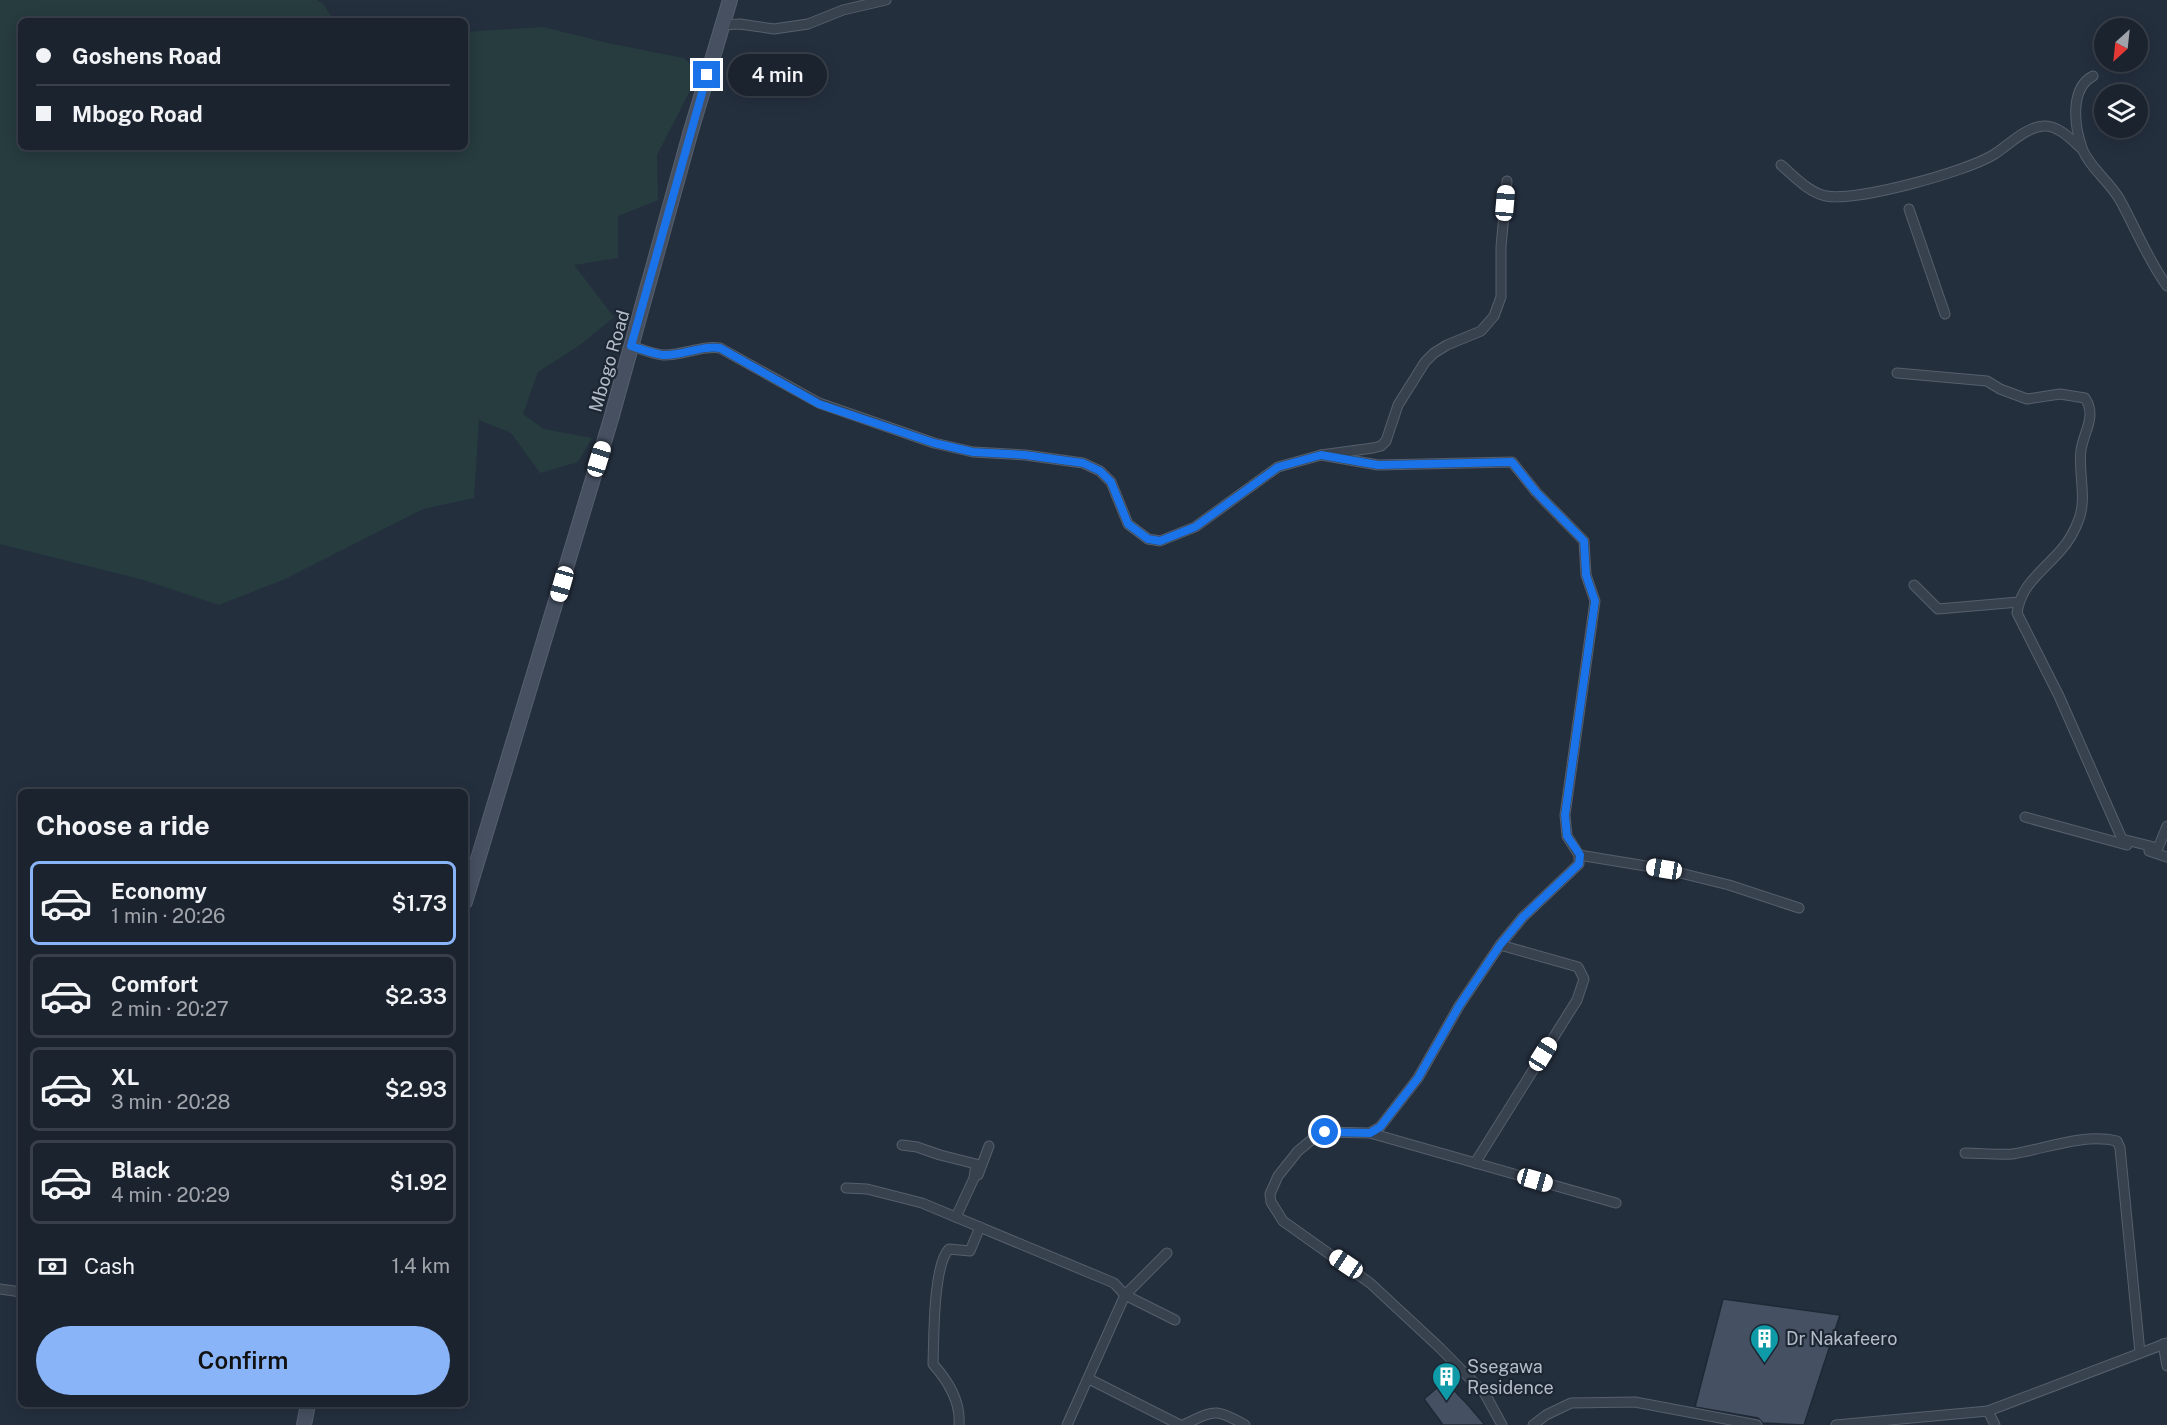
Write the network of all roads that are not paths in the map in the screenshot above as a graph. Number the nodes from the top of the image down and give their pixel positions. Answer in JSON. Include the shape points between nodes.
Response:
{"nodes":[{"id":1,"x":730,"y":0,"type":"edge"},
{"id":2,"x":886,"y":0,"type":"edge"},
{"id":3,"x":722,"y":26,"type":"junction"},
{"id":4,"x":2093,"y":76,"type":"dead end"},
{"id":5,"x":2082,"y":149,"type":"junction"},
{"id":6,"x":1781,"y":165,"type":"dead end"},
{"id":7,"x":1507,"y":181,"type":"dead end"},
{"id":8,"x":1909,"y":209,"type":"dead end"},
{"id":9,"x":2167,"y":286,"type":"edge"},
{"id":10,"x":1945,"y":314,"type":"dead end"},
{"id":11,"x":631,"y":346,"type":"junction"},
{"id":12,"x":1897,"y":373,"type":"dead end"},
{"id":13,"x":1321,"y":455,"type":"junction"},
{"id":14,"x":1914,"y":585,"type":"dead end"},
{"id":15,"x":2019,"y":602,"type":"junction"},
{"id":16,"x":2025,"y":817,"type":"dead end"},
{"id":17,"x":2167,"y":826,"type":"edge"},
{"id":18,"x":1580,"y":855,"type":"junction"},
{"id":19,"x":2167,"y":857,"type":"edge"},
{"id":20,"x":468,"y":892,"type":"edge"},
{"id":21,"x":1799,"y":908,"type":"dead end"},
{"id":22,"x":1500,"y":945,"type":"junction"},
{"id":23,"x":1370,"y":1133,"type":"junction"},
{"id":24,"x":902,"y":1145,"type":"dead end"},
{"id":25,"x":988,"y":1146,"type":"dead end"},
{"id":26,"x":1965,"y":1153,"type":"dead end"},
{"id":27,"x":1475,"y":1163,"type":"junction"},
{"id":28,"x":846,"y":1188,"type":"dead end"},
{"id":29,"x":1616,"y":1203,"type":"dead end"},
{"id":30,"x":956,"y":1217,"type":"junction"},
{"id":31,"x":968,"y":1222,"type":"junction"},
{"id":32,"x":980,"y":1227,"type":"junction"},
{"id":33,"x":1167,"y":1253,"type":"dead end"},
{"id":34,"x":0,"y":1289,"type":"edge"},
{"id":35,"x":18,"y":1292,"type":"edge"},
{"id":36,"x":1125,"y":1295,"type":"junction"},
{"id":37,"x":1174,"y":1320,"type":"dead end"},
{"id":38,"x":2165,"y":1343,"type":"edge"},
{"id":39,"x":2140,"y":1353,"type":"junction"},
{"id":40,"x":2167,"y":1365,"type":"edge"},
{"id":41,"x":1089,"y":1379,"type":"junction"},
{"id":42,"x":307,"y":1407,"type":"edge"},
{"id":43,"x":1988,"y":1411,"type":"junction"},
{"id":44,"x":1867,"y":1424,"type":"edge"},
{"id":45,"x":304,"y":1425,"type":"edge"},
{"id":46,"x":959,"y":1425,"type":"edge"},
{"id":47,"x":1067,"y":1425,"type":"edge"},
{"id":48,"x":1181,"y":1425,"type":"edge"},
{"id":49,"x":1245,"y":1425,"type":"edge"},
{"id":50,"x":1502,"y":1425,"type":"edge"},
{"id":51,"x":1533,"y":1425,"type":"edge"},
{"id":52,"x":1756,"y":1425,"type":"edge"},
{"id":53,"x":1836,"y":1425,"type":"edge"},
{"id":54,"x":1995,"y":1425,"type":"edge"}],
"edges":[{"from":1,"to":3,"type":"main road","name":"Mbogo Road"},
{"from":2,"to":3,"type":"street","via":[[843,10],[808,24],[774,29],[740,24]]},
{"from":3,"to":11,"type":"main road","name":"Mbogo Road"},
{"from":4,"to":5,"type":"street","via":[[2083,81],[2078,91],[2076,110]]},
{"from":5,"to":6,"type":"street","via":[[2055,128],[2044,126],[1978,163],[1857,196],[1827,197],[1815,193]]},
{"from":5,"to":9,"type":"street","via":[[2120,201]]},
{"from":7,"to":13,"type":"street","via":[[1501,297],[1494,316],[1481,331],[1447,345],[1425,362],[1398,405],[1391,432],[1382,446]]},
{"from":8,"to":10,"type":"street"},
{"from":11,"to":13,"type":"street","via":[[662,355],[708,346],[720,348],[819,404],[934,443],[973,452],[1083,463],[1111,482],[1128,524],[1148,539],[1160,541],[1195,527],[1278,467]]},
{"from":11,"to":20,"type":"main road","name":"Mbogo Road"},
{"from":12,"to":15,"type":"street","via":[[1987,381],[2027,399],[2073,395],[2085,398],[2091,406],[2081,450],[2080,516],[2070,538],[2031,579]]},
{"from":13,"to":18,"type":"street","via":[[1378,465],[1512,462],[1584,541],[1586,575],[1595,601],[1565,815],[1567,836]]},
{"from":14,"to":15,"type":"street","via":[[1938,609]]},
{"from":15,"to":17,"type":"street","via":[[2017,613],[2059,696],[2122,839],[2158,848]]},
{"from":16,"to":19,"type":"street"},
{"from":18,"to":21,"type":"street","via":[[1686,874]]},
{"from":18,"to":22,"type":"street","via":[[1579,864],[1523,917]]},
{"from":22,"to":23,"type":"street","via":[[1418,1078],[1380,1127]]},
{"from":22,"to":27,"type":"street","via":[[1578,967],[1584,979],[1577,1000]]},
{"from":23,"to":27,"type":"street"},
{"from":23,"to":50,"type":"street","via":[[1325,1132],[1305,1144],[1274,1183],[1271,1202],[1283,1221],[1370,1283],[1424,1332],[1485,1394]]},
{"from":24,"to":30,"type":"street","via":[[976,1164],[974,1178]]},
{"from":25,"to":31,"type":"street","via":[[961,1206]]},
{"from":26,"to":39,"type":"street","via":[[2009,1154],[2075,1141],[2117,1141]]},
{"from":27,"to":29,"type":"street"},
{"from":28,"to":30,"type":"street","via":[[898,1196]]},
{"from":30,"to":31,"type":"street"},
{"from":31,"to":32,"type":"street"},
{"from":32,"to":36,"type":"street","via":[[1114,1283]]},
{"from":32,"to":46,"type":"street","via":[[970,1251],[949,1249],[942,1255],[937,1292],[933,1364],[949,1381],[960,1415]]},
{"from":33,"to":36,"type":"street"},
{"from":34,"to":35,"type":"street"},
{"from":36,"to":37,"type":"street"},
{"from":36,"to":41,"type":"street"},
{"from":38,"to":39,"type":"street"},
{"from":38,"to":40,"type":"street"},
{"from":39,"to":43,"type":"street"},
{"from":41,"to":47,"type":"street"},
{"from":41,"to":48,"type":"street"},
{"from":42,"to":45,"type":"main road"},
{"from":43,"to":44,"type":"street"},
{"from":43,"to":54,"type":"street"},
{"from":44,"to":53,"type":"street"},
{"from":48,"to":49,"type":"street","via":[[1222,1412]]},
{"from":51,"to":52,"type":"street","via":[[1571,1403],[1635,1402]]}]}
